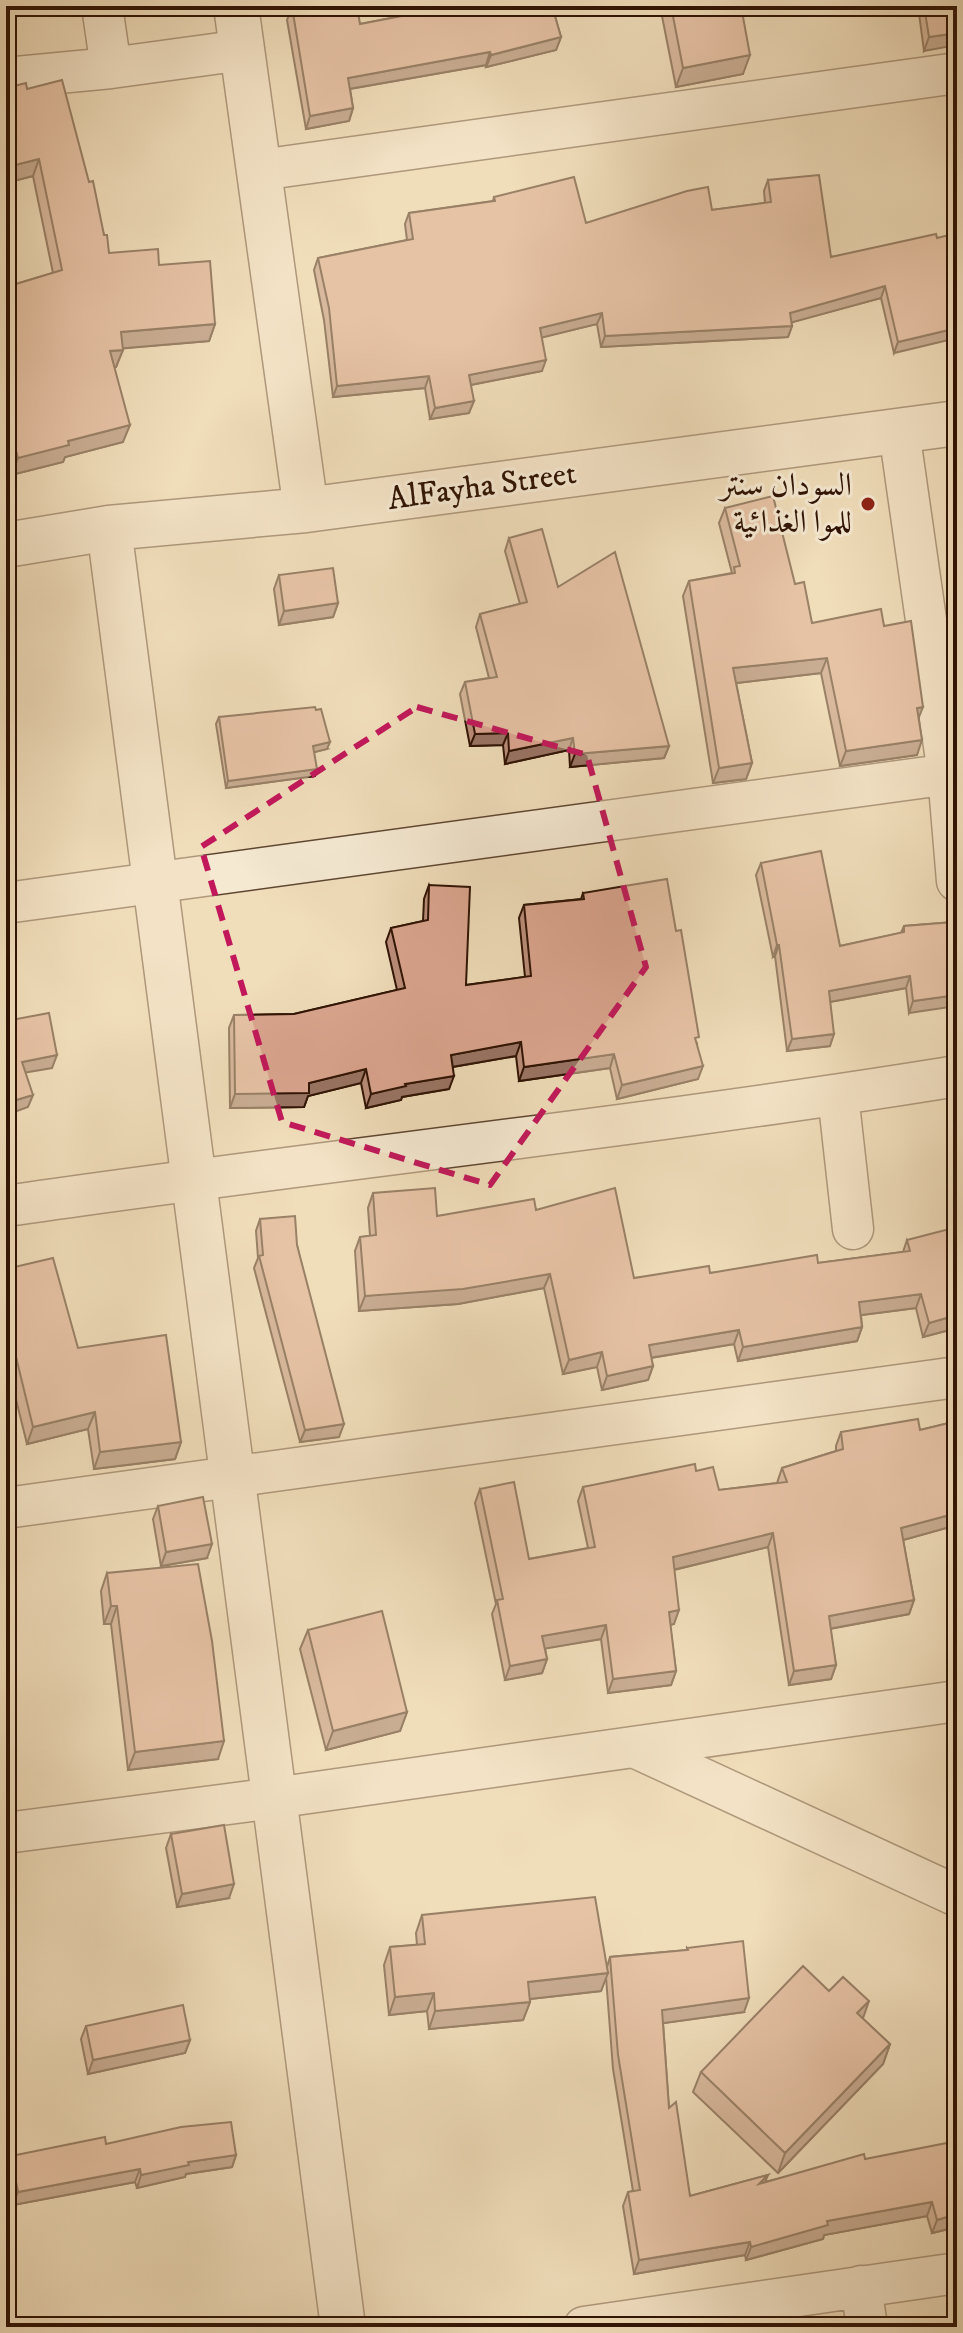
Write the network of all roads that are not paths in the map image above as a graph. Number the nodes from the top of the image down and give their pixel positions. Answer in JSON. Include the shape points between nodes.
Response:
{"nodes":[{"id":1,"x":102,"y":6,"type":"edge"},
{"id":2,"x":236,"y":6,"type":"edge"},
{"id":3,"x":243,"y":50,"type":"junction"},
{"id":4,"x":111,"y":68,"type":"junction"},
{"id":5,"x":957,"y":73,"type":"edge"},
{"id":6,"x":6,"y":78,"type":"edge"},
{"id":7,"x":260,"y":170,"type":"junction"},
{"id":8,"x":957,"y":423,"type":"edge"},
{"id":9,"x":899,"y":431,"type":"junction"},
{"id":10,"x":306,"y":510,"type":"junction"},
{"id":11,"x":109,"y":528,"type":"junction"},
{"id":12,"x":6,"y":545,"type":"edge"},
{"id":13,"x":953,"y":773,"type":"edge"},
{"id":14,"x":155,"y":881,"type":"junction"},
{"id":15,"x":957,"y":881,"type":"edge"},
{"id":16,"x":6,"y":903,"type":"edge"},
{"id":17,"x":957,"y":1076,"type":"edge"},
{"id":18,"x":838,"y":1095,"type":"junction"},
{"id":19,"x":193,"y":1179,"type":"junction"},
{"id":20,"x":6,"y":1206,"type":"edge"},
{"id":21,"x":853,"y":1229,"type":"dead end"},
{"id":22,"x":957,"y":1377,"type":"edge"},
{"id":23,"x":232,"y":1475,"type":"junction"},
{"id":24,"x":6,"y":1508,"type":"edge"},
{"id":25,"x":957,"y":1701,"type":"edge"},
{"id":26,"x":634,"y":1747,"type":"junction"},
{"id":27,"x":274,"y":1798,"type":"junction"},
{"id":28,"x":6,"y":1833,"type":"edge"},
{"id":29,"x":957,"y":1896,"type":"edge"},
{"id":30,"x":957,"y":2273,"type":"edge"},
{"id":31,"x":861,"y":2286,"type":"junction"},
{"id":32,"x":343,"y":2327,"type":"edge"},
{"id":33,"x":584,"y":2327,"type":"edge"},
{"id":34,"x":867,"y":2327,"type":"edge"}],
"edges":[{"from":1,"to":4,"type":"street"},
{"from":2,"to":3,"type":"street"},
{"from":3,"to":4,"type":"street"},
{"from":3,"to":7,"type":"street"},
{"from":4,"to":6,"type":"street"},
{"from":5,"to":7,"type":"street"},
{"from":7,"to":10,"type":"street"},
{"from":8,"to":9,"type":"street","name":"AlFayha Street"},
{"from":9,"to":10,"type":"street","name":"AlFayha Street"},
{"from":9,"to":13,"type":"street"},
{"from":10,"to":11,"type":"street","name":"AlFayha Street"},
{"from":11,"to":12,"type":"street","name":"AlFayha Street"},
{"from":11,"to":14,"type":"street"},
{"from":13,"to":14,"type":"street"},
{"from":13,"to":15,"type":"street"},
{"from":14,"to":16,"type":"street"},
{"from":14,"to":19,"type":"street"},
{"from":17,"to":18,"type":"street"},
{"from":18,"to":19,"type":"street"},
{"from":18,"to":21,"type":"street"},
{"from":19,"to":20,"type":"street"},
{"from":19,"to":23,"type":"street"},
{"from":22,"to":23,"type":"street"},
{"from":23,"to":24,"type":"street"},
{"from":23,"to":27,"type":"street"},
{"from":25,"to":26,"type":"street"},
{"from":26,"to":27,"type":"street"},
{"from":26,"to":29,"type":"street"},
{"from":27,"to":28,"type":"street"},
{"from":27,"to":32,"type":"street"},
{"from":30,"to":31,"type":"street"},
{"from":31,"to":33,"type":"street"},
{"from":31,"to":34,"type":"street"}]}
